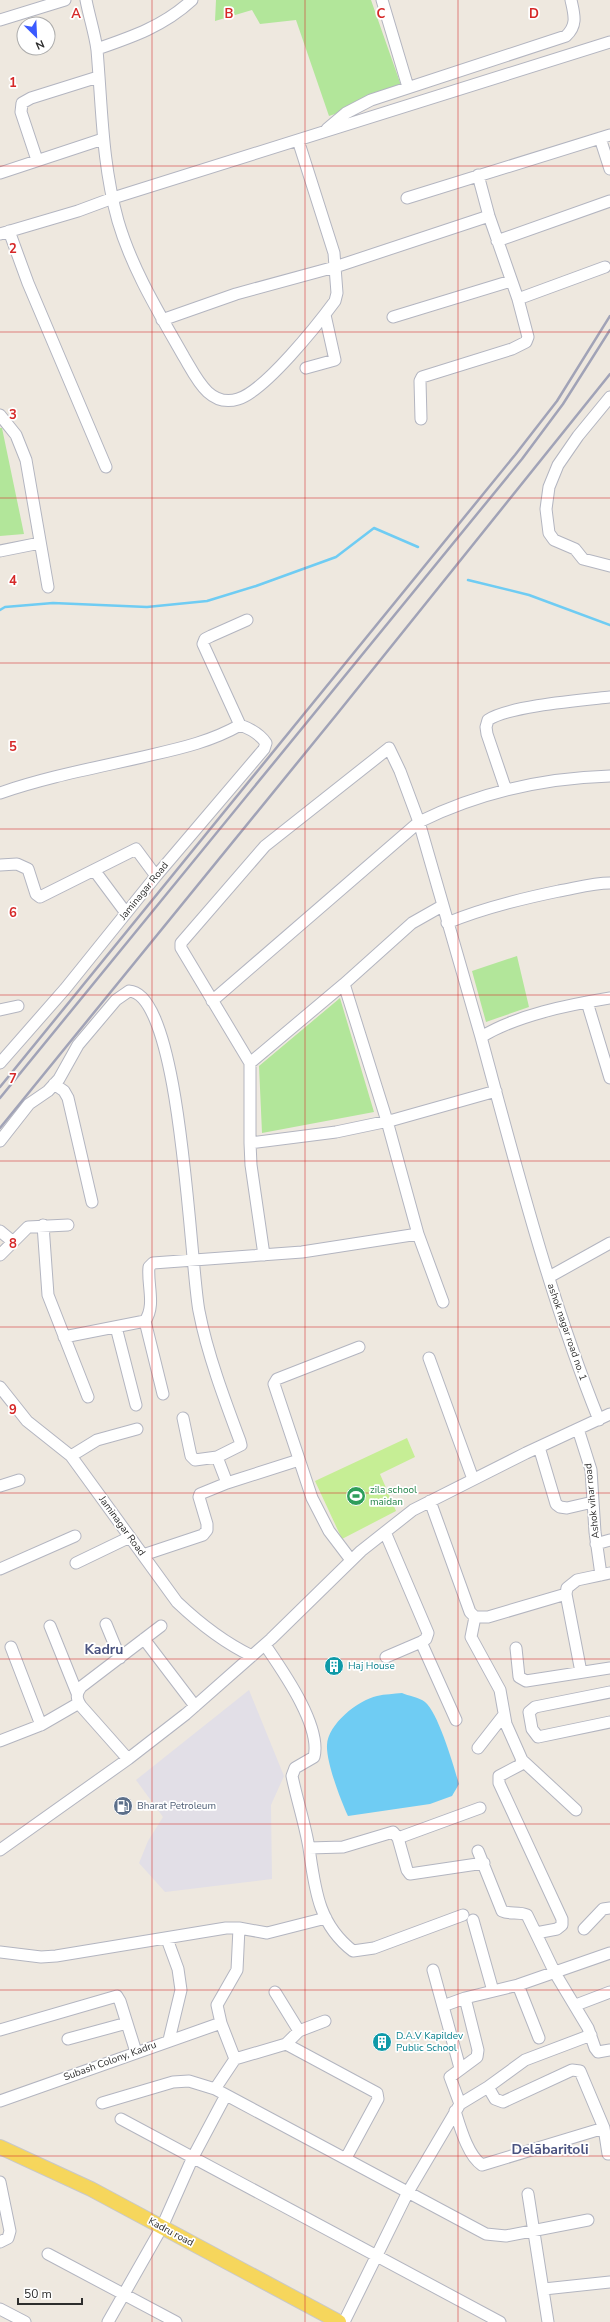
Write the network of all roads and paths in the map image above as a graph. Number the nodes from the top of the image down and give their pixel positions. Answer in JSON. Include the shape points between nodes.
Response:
{"nodes":[{"id":1,"x":64,"y":0,"type":"edge"},
{"id":2,"x":86,"y":0,"type":"edge"},
{"id":3,"x":192,"y":0,"type":"edge"},
{"id":4,"x":382,"y":0,"type":"edge"},
{"id":5,"x":571,"y":0,"type":"edge"},
{"id":6,"x":0,"y":20,"type":"edge"},
{"id":7,"x":610,"y":42,"type":"edge"},
{"id":8,"x":96,"y":49,"type":"junction"},
{"id":9,"x":98,"y":77,"type":"junction"},
{"id":10,"x":408,"y":87,"type":"junction"},
{"id":11,"x":324,"y":132,"type":"junction"},
{"id":12,"x":605,"y":137,"type":"edge"},
{"id":13,"x":103,"y":139,"type":"junction"},
{"id":14,"x":298,"y":140,"type":"junction"},
{"id":15,"x":37,"y":160,"type":"junction"},
{"id":16,"x":610,"y":169,"type":"edge"},
{"id":17,"x":0,"y":173,"type":"edge"},
{"id":18,"x":478,"y":175,"type":"junction"},
{"id":19,"x":113,"y":198,"type":"junction"},
{"id":20,"x":407,"y":198,"type":"dead end"},
{"id":21,"x":610,"y":201,"type":"edge"},
{"id":22,"x":489,"y":216,"type":"junction"},
{"id":23,"x":4,"y":232,"type":"edge"},
{"id":24,"x":497,"y":241,"type":"junction"},
{"id":25,"x":335,"y":267,"type":"junction"},
{"id":26,"x":605,"y":267,"type":"dead end"},
{"id":27,"x":511,"y":282,"type":"junction"},
{"id":28,"x":518,"y":299,"type":"junction"},
{"id":29,"x":325,"y":315,"type":"junction"},
{"id":30,"x":393,"y":317,"type":"dead end"},
{"id":31,"x":162,"y":320,"type":"junction"},
{"id":32,"x":306,"y":368,"type":"dead end"},
{"id":33,"x":610,"y":397,"type":"edge"},
{"id":34,"x":0,"y":415,"type":"edge"},
{"id":35,"x":421,"y":418,"type":"dead end"},
{"id":36,"x":106,"y":467,"type":"dead end"},
{"id":37,"x":40,"y":543,"type":"junction"},
{"id":38,"x":0,"y":551,"type":"edge"},
{"id":39,"x":610,"y":566,"type":"edge"},
{"id":40,"x":48,"y":587,"type":"dead end"},
{"id":41,"x":248,"y":620,"type":"dead end"},
{"id":42,"x":610,"y":697,"type":"edge"},
{"id":43,"x":240,"y":725,"type":"junction"},
{"id":44,"x":610,"y":776,"type":"edge"},
{"id":45,"x":506,"y":790,"type":"junction"},
{"id":46,"x":0,"y":793,"type":"edge"},
{"id":47,"x":419,"y":822,"type":"junction"},
{"id":48,"x":0,"y":863,"type":"edge"},
{"id":49,"x":94,"y":870,"type":"junction"},
{"id":50,"x":156,"y":876,"type":"junction"},
{"id":51,"x":610,"y":883,"type":"edge"},
{"id":52,"x":442,"y":906,"type":"junction"},
{"id":53,"x":126,"y":913,"type":"junction"},
{"id":54,"x":447,"y":923,"type":"junction"},
{"id":55,"x":344,"y":984,"type":"junction"},
{"id":56,"x":610,"y":998,"type":"edge"},
{"id":57,"x":212,"y":1000,"type":"junction"},
{"id":58,"x":587,"y":1002,"type":"junction"},
{"id":59,"x":18,"y":1006,"type":"dead end"},
{"id":60,"x":0,"y":1010,"type":"edge"},
{"id":61,"x":481,"y":1037,"type":"junction"},
{"id":62,"x":2,"y":1058,"type":"edge"},
{"id":63,"x":250,"y":1063,"type":"junction"},
{"id":64,"x":610,"y":1078,"type":"edge"},
{"id":65,"x":54,"y":1084,"type":"junction"},
{"id":66,"x":496,"y":1091,"type":"junction"},
{"id":67,"x":387,"y":1121,"type":"junction"},
{"id":68,"x":0,"y":1140,"type":"edge"},
{"id":69,"x":250,"y":1143,"type":"junction"},
{"id":70,"x":92,"y":1202,"type":"dead end"},
{"id":71,"x":43,"y":1225,"type":"junction"},
{"id":72,"x":68,"y":1225,"type":"dead end"},
{"id":73,"x":0,"y":1232,"type":"edge"},
{"id":74,"x":418,"y":1234,"type":"junction"},
{"id":75,"x":12,"y":1241,"type":"junction"},
{"id":76,"x":610,"y":1243,"type":"edge"},
{"id":77,"x":0,"y":1255,"type":"edge"},
{"id":78,"x":264,"y":1255,"type":"junction"},
{"id":79,"x":194,"y":1261,"type":"junction"},
{"id":80,"x":548,"y":1276,"type":"junction"},
{"id":81,"x":443,"y":1302,"type":"dead end"},
{"id":82,"x":145,"y":1322,"type":"junction"},
{"id":83,"x":116,"y":1327,"type":"junction"},
{"id":84,"x":64,"y":1337,"type":"junction"},
{"id":85,"x":359,"y":1347,"type":"dead end"},
{"id":86,"x":429,"y":1358,"type":"dead end"},
{"id":87,"x":0,"y":1387,"type":"edge"},
{"id":88,"x":163,"y":1394,"type":"dead end"},
{"id":89,"x":88,"y":1397,"type":"dead end"},
{"id":90,"x":136,"y":1405,"type":"dead end"},
{"id":91,"x":610,"y":1414,"type":"edge"},
{"id":92,"x":183,"y":1418,"type":"dead end"},
{"id":93,"x":599,"y":1420,"type":"junction"},
{"id":94,"x":137,"y":1429,"type":"dead end"},
{"id":95,"x":578,"y":1429,"type":"junction"},
{"id":96,"x":539,"y":1447,"type":"junction"},
{"id":97,"x":71,"y":1456,"type":"junction"},
{"id":98,"x":217,"y":1457,"type":"junction"},
{"id":99,"x":299,"y":1460,"type":"junction"},
{"id":100,"x":473,"y":1479,"type":"junction"},
{"id":101,"x":19,"y":1480,"type":"dead end"},
{"id":102,"x":227,"y":1483,"type":"junction"},
{"id":103,"x":0,"y":1486,"type":"edge"},
{"id":104,"x":430,"y":1501,"type":"junction"},
{"id":105,"x":593,"y":1502,"type":"junction"},
{"id":106,"x":385,"y":1532,"type":"junction"},
{"id":107,"x":75,"y":1536,"type":"dead end"},
{"id":108,"x":130,"y":1537,"type":"junction"},
{"id":109,"x":610,"y":1540,"type":"edge"},
{"id":110,"x":596,"y":1544,"type":"junction"},
{"id":111,"x":143,"y":1555,"type":"junction"},
{"id":112,"x":351,"y":1560,"type":"junction"},
{"id":113,"x":76,"y":1563,"type":"dead end"},
{"id":114,"x":0,"y":1569,"type":"edge"},
{"id":115,"x":605,"y":1574,"type":"edge"},
{"id":116,"x":566,"y":1594,"type":"junction"},
{"id":117,"x":475,"y":1617,"type":"junction"},
{"id":118,"x":106,"y":1624,"type":"dead end"},
{"id":119,"x":50,"y":1626,"type":"dead end"},
{"id":120,"x":161,"y":1626,"type":"dead end"},
{"id":121,"x":144,"y":1639,"type":"junction"},
{"id":122,"x":421,"y":1642,"type":"junction"},
{"id":123,"x":265,"y":1645,"type":"junction"},
{"id":124,"x":11,"y":1647,"type":"dead end"},
{"id":125,"x":516,"y":1648,"type":"dead end"},
{"id":126,"x":252,"y":1656,"type":"junction"},
{"id":127,"x":386,"y":1657,"type":"dead end"},
{"id":128,"x":120,"y":1658,"type":"junction"},
{"id":129,"x":610,"y":1668,"type":"edge"},
{"id":130,"x":581,"y":1672,"type":"junction"},
{"id":131,"x":610,"y":1692,"type":"edge"},
{"id":132,"x":78,"y":1698,"type":"junction"},
{"id":133,"x":195,"y":1706,"type":"junction"},
{"id":134,"x":503,"y":1716,"type":"junction"},
{"id":135,"x":456,"y":1720,"type":"dead end"},
{"id":136,"x":610,"y":1722,"type":"edge"},
{"id":137,"x":41,"y":1725,"type":"junction"},
{"id":138,"x":0,"y":1741,"type":"edge"},
{"id":139,"x":478,"y":1748,"type":"dead end"},
{"id":140,"x":128,"y":1759,"type":"junction"},
{"id":141,"x":522,"y":1760,"type":"junction"},
{"id":142,"x":480,"y":1808,"type":"dead end"},
{"id":143,"x":576,"y":1810,"type":"dead end"},
{"id":144,"x":398,"y":1838,"type":"junction"},
{"id":145,"x":309,"y":1848,"type":"junction"},
{"id":146,"x":0,"y":1850,"type":"edge"},
{"id":147,"x":478,"y":1851,"type":"dead end"},
{"id":148,"x":484,"y":1863,"type":"junction"},
{"id":149,"x":610,"y":1908,"type":"edge"},
{"id":150,"x":326,"y":1918,"type":"junction"},
{"id":151,"x":239,"y":1928,"type":"junction"},
{"id":152,"x":584,"y":1929,"type":"dead end"},
{"id":153,"x":536,"y":1934,"type":"junction"},
{"id":154,"x":167,"y":1939,"type":"junction"},
{"id":155,"x":0,"y":1952,"type":"edge"},
{"id":156,"x":610,"y":1953,"type":"edge"},
{"id":157,"x":433,"y":1970,"type":"dead end"},
{"id":158,"x":555,"y":1973,"type":"junction"},
{"id":159,"x":518,"y":1985,"type":"junction"},
{"id":160,"x":493,"y":1991,"type":"junction"},
{"id":161,"x":275,"y":1992,"type":"dead end"},
{"id":162,"x":610,"y":1992,"type":"edge"},
{"id":163,"x":465,"y":1998,"type":"junction"},
{"id":164,"x":576,"y":2005,"type":"junction"},
{"id":165,"x":443,"y":2006,"type":"junction"},
{"id":166,"x":325,"y":2021,"type":"dead end"},
{"id":167,"x":127,"y":2023,"type":"junction"},
{"id":168,"x":221,"y":2023,"type":"junction"},
{"id":169,"x":0,"y":2030,"type":"edge"},
{"id":170,"x":299,"y":2030,"type":"junction"},
{"id":171,"x":591,"y":2035,"type":"junction"},
{"id":172,"x":539,"y":2038,"type":"dead end"},
{"id":173,"x":68,"y":2039,"type":"dead end"},
{"id":174,"x":169,"y":2040,"type":"junction"},
{"id":175,"x":286,"y":2044,"type":"junction"},
{"id":176,"x":610,"y":2050,"type":"edge"},
{"id":177,"x":136,"y":2052,"type":"junction"},
{"id":178,"x":235,"y":2059,"type":"junction"},
{"id":179,"x":460,"y":2068,"type":"junction"},
{"id":180,"x":488,"y":2087,"type":"junction"},
{"id":181,"x":215,"y":2089,"type":"junction"},
{"id":182,"x":226,"y":2095,"type":"junction"},
{"id":183,"x":0,"y":2101,"type":"edge"},
{"id":184,"x":102,"y":2103,"type":"dead end"},
{"id":185,"x":458,"y":2107,"type":"junction"},
{"id":186,"x":121,"y":2119,"type":"dead end"},
{"id":187,"x":604,"y":2128,"type":"junction"},
{"id":188,"x":608,"y":2139,"type":"edge"},
{"id":189,"x":0,"y":2147,"type":"edge"},
{"id":190,"x":608,"y":2154,"type":"dead end"},
{"id":191,"x":193,"y":2157,"type":"junction"},
{"id":192,"x":346,"y":2158,"type":"junction"},
{"id":193,"x":0,"y":2182,"type":"edge"},
{"id":194,"x":408,"y":2192,"type":"junction"},
{"id":195,"x":528,"y":2194,"type":"dead end"},
{"id":196,"x":588,"y":2220,"type":"dead end"},
{"id":197,"x":162,"y":2227,"type":"junction"},
{"id":198,"x":535,"y":2232,"type":"junction"},
{"id":199,"x":0,"y":2242,"type":"edge"},
{"id":200,"x":48,"y":2254,"type":"dead end"},
{"id":201,"x":377,"y":2255,"type":"junction"},
{"id":202,"x":610,"y":2282,"type":"edge"},
{"id":203,"x":544,"y":2289,"type":"junction"},
{"id":204,"x":123,"y":2293,"type":"junction"},
{"id":205,"x":0,"y":2309,"type":"edge"},
{"id":206,"x":26,"y":2322,"type":"edge"},
{"id":207,"x":108,"y":2322,"type":"edge"},
{"id":208,"x":176,"y":2322,"type":"edge"},
{"id":209,"x":339,"y":2322,"type":"edge"},
{"id":210,"x":344,"y":2322,"type":"edge"},
{"id":211,"x":500,"y":2322,"type":"edge"},
{"id":212,"x":548,"y":2322,"type":"edge"}],
"edges":[{"from":1,"to":6,"type":"street"},
{"from":2,"to":8,"type":"street"},
{"from":3,"to":8,"type":"street","via":[[163,23],[142,34]]},
{"from":4,"to":10,"type":"street"},
{"from":5,"to":10,"type":"street","via":[[575,21],[572,30],[566,36]]},
{"from":7,"to":11,"type":"street"},
{"from":8,"to":9,"type":"street"},
{"from":9,"to":13,"type":"street"},
{"from":9,"to":15,"type":"street","via":[[22,103],[21,112]]},
{"from":10,"to":11,"type":"street","via":[[359,105]]},
{"from":11,"to":14,"type":"street"},
{"from":12,"to":16,"type":"street"},
{"from":12,"to":18,"type":"street"},
{"from":13,"to":15,"type":"street"},
{"from":13,"to":19,"type":"street"},
{"from":14,"to":19,"type":"street"},
{"from":14,"to":25,"type":"street","via":[[334,253]]},
{"from":15,"to":17,"type":"street"},
{"from":18,"to":20,"type":"street"},
{"from":18,"to":22,"type":"street"},
{"from":19,"to":23,"type":"street"},
{"from":19,"to":31,"type":"street","via":[[127,244]]},
{"from":21,"to":24,"type":"street"},
{"from":22,"to":24,"type":"street"},
{"from":22,"to":25,"type":"street"},
{"from":23,"to":36,"type":"street"},
{"from":24,"to":27,"type":"street"},
{"from":25,"to":29,"type":"street","via":[[337,293],[335,301]]},
{"from":25,"to":31,"type":"street","via":[[236,294]]},
{"from":26,"to":28,"type":"street"},
{"from":27,"to":28,"type":"street"},
{"from":27,"to":30,"type":"street"},
{"from":28,"to":35,"type":"street","via":[[528,333],[527,340],[512,349],[422,377]]},
{"from":29,"to":31,"type":"street","via":[[259,386],[238,399],[225,400],[213,396],[196,379]]},
{"from":29,"to":32,"type":"street","via":[[335,360]]},
{"from":33,"to":39,"type":"street","via":[[558,465],[546,504],[548,529],[552,538],[575,549],[583,559]]},
{"from":34,"to":37,"type":"street","via":[[16,435],[26,460]]},
{"from":37,"to":38,"type":"street"},
{"from":37,"to":40,"type":"street"},
{"from":41,"to":43,"type":"street","via":[[211,636],[203,644]]},
{"from":42,"to":45,"type":"street","via":[[540,706],[499,714],[488,720],[487,734]]},
{"from":43,"to":46,"type":"street","via":[[193,746],[72,772]]},
{"from":43,"to":50,"type":"street","name":"Jaminagar Road","via":[[262,738],[266,744],[264,750]]},
{"from":44,"to":45,"type":"street","via":[[574,778]]},
{"from":45,"to":47,"type":"street","via":[[459,804]]},
{"from":47,"to":52,"type":"street","name":"ashok nagar road no. 1"},
{"from":47,"to":57,"type":"street"},
{"from":47,"to":57,"type":"street","name":"ashok nagar road no. 1","via":[[400,771],[388,748],[265,846],[181,943]]},
{"from":48,"to":49,"type":"street","via":[[17,864],[28,869],[36,894],[40,897]]},
{"from":49,"to":50,"type":"street","via":[[136,849]]},
{"from":49,"to":53,"type":"street"},
{"from":50,"to":53,"type":"street","name":"Jaminagar Road"},
{"from":51,"to":54,"type":"street","via":[[538,895],[477,910]]},
{"from":52,"to":54,"type":"street","name":"ashok nagar road no. 1"},
{"from":52,"to":55,"type":"street","via":[[412,923]]},
{"from":53,"to":62,"type":"street","name":"Jaminagar Road","via":[[65,989]]},
{"from":54,"to":61,"type":"street","name":"ashok nagar road no. 1"},
{"from":55,"to":63,"type":"street"},
{"from":55,"to":67,"type":"street"},
{"from":56,"to":58,"type":"street"},
{"from":57,"to":63,"type":"street"},
{"from":58,"to":61,"type":"street","via":[[565,1006],[493,1030]]},
{"from":58,"to":64,"type":"street"},
{"from":59,"to":60,"type":"street"},
{"from":61,"to":66,"type":"street","name":"ashok nagar road no. 1"},
{"from":63,"to":69,"type":"street"},
{"from":65,"to":68,"type":"street","via":[[29,1104]]},
{"from":65,"to":70,"type":"street","via":[[64,1091],[68,1098]]},
{"from":65,"to":79,"type":"street","via":[[78,1045],[116,1000],[129,991],[136,992],[155,1019],[175,1091]]},
{"from":66,"to":67,"type":"street"},
{"from":66,"to":80,"type":"street","name":"ashok nagar road no. 1"},
{"from":67,"to":69,"type":"street","via":[[336,1132]]},
{"from":67,"to":74,"type":"street"},
{"from":69,"to":78,"type":"street"},
{"from":71,"to":72,"type":"street"},
{"from":71,"to":75,"type":"street","via":[[28,1227]]},
{"from":71,"to":84,"type":"street","via":[[48,1295]]},
{"from":73,"to":75,"type":"street"},
{"from":74,"to":78,"type":"street","via":[[302,1252]]},
{"from":74,"to":81,"type":"street"},
{"from":75,"to":77,"type":"street"},
{"from":76,"to":80,"type":"street"},
{"from":78,"to":79,"type":"street"},
{"from":79,"to":82,"type":"street","via":[[159,1262],[149,1267],[151,1307]]},
{"from":79,"to":98,"type":"street","via":[[201,1321],[241,1445]]},
{"from":80,"to":93,"type":"street","name":"ashok nagar road no. 1"},
{"from":82,"to":83,"type":"street"},
{"from":82,"to":88,"type":"street"},
{"from":83,"to":84,"type":"street"},
{"from":83,"to":90,"type":"street"},
{"from":84,"to":89,"type":"street"},
{"from":85,"to":99,"type":"street","via":[[277,1379],[274,1384]]},
{"from":86,"to":100,"type":"street"},
{"from":87,"to":97,"type":"street","name":"Jaminagar Road","via":[[27,1420]]},
{"from":91,"to":93,"type":"street"},
{"from":92,"to":98,"type":"street","via":[[194,1460]]},
{"from":93,"to":95,"type":"street"},
{"from":94,"to":97,"type":"street","via":[[97,1440]]},
{"from":95,"to":96,"type":"street"},
{"from":95,"to":105,"type":"street","name":"Ashok vihar road","via":[[591,1470]]},
{"from":96,"to":100,"type":"street"},
{"from":96,"to":105,"type":"street","via":[[556,1504],[567,1508]]},
{"from":97,"to":108,"type":"street","name":"Jaminagar Road"},
{"from":98,"to":102,"type":"street"},
{"from":99,"to":102,"type":"street"},
{"from":99,"to":112,"type":"street","via":[[319,1514]]},
{"from":100,"to":104,"type":"street"},
{"from":101,"to":103,"type":"street"},
{"from":102,"to":111,"type":"street","via":[[200,1494],[207,1524],[207,1530],[203,1535]]},
{"from":104,"to":106,"type":"street","via":[[413,1510]]},
{"from":104,"to":117,"type":"street","via":[[470,1612]]},
{"from":105,"to":110,"type":"street","name":"Ashok vihar road"},
{"from":106,"to":112,"type":"street"},
{"from":106,"to":122,"type":"street","via":[[426,1628],[426,1639]]},
{"from":107,"to":114,"type":"street"},
{"from":108,"to":111,"type":"street","name":"Jaminagar Road"},
{"from":108,"to":113,"type":"street"},
{"from":109,"to":110,"type":"street"},
{"from":110,"to":115,"type":"street","name":"Ashok vihar road"},
{"from":111,"to":126,"type":"street","name":"Jaminagar Road","via":[[166,1588],[189,1613]]},
{"from":112,"to":123,"type":"street"},
{"from":115,"to":116,"type":"street","via":[[570,1584]]},
{"from":116,"to":117,"type":"street","via":[[488,1617]]},
{"from":116,"to":130,"type":"street"},
{"from":117,"to":134,"type":"street","via":[[471,1637],[500,1690]]},
{"from":118,"to":128,"type":"street"},
{"from":119,"to":132,"type":"street"},
{"from":120,"to":121,"type":"street"},
{"from":121,"to":128,"type":"street"},
{"from":121,"to":133,"type":"street"},
{"from":122,"to":127,"type":"street"},
{"from":122,"to":135,"type":"street"},
{"from":123,"to":126,"type":"street"},
{"from":123,"to":145,"type":"street","via":[[305,1709],[315,1746],[314,1757],[295,1768],[292,1776]]},
{"from":124,"to":137,"type":"street"},
{"from":125,"to":130,"type":"street","via":[[519,1677],[526,1681]]},
{"from":126,"to":133,"type":"street"},
{"from":128,"to":132,"type":"street","via":[[81,1687]]},
{"from":129,"to":130,"type":"street"},
{"from":131,"to":136,"type":"street","via":[[535,1707],[529,1712],[532,1729],[538,1737]]},
{"from":132,"to":137,"type":"street"},
{"from":132,"to":140,"type":"street"},
{"from":133,"to":140,"type":"street"},
{"from":134,"to":139,"type":"street"},
{"from":134,"to":141,"type":"street"},
{"from":137,"to":138,"type":"street"},
{"from":140,"to":146,"type":"street"},
{"from":141,"to":143,"type":"street"},
{"from":141,"to":153,"type":"street","via":[[520,1765],[499,1776],[499,1783],[562,1919],[562,1925],[557,1929]]},
{"from":142,"to":144,"type":"street"},
{"from":144,"to":145,"type":"street","via":[[393,1832],[388,1832],[343,1847]]},
{"from":144,"to":148,"type":"street","via":[[410,1874]]},
{"from":145,"to":150,"type":"street","via":[[317,1901]]},
{"from":147,"to":148,"type":"street"},
{"from":148,"to":153,"type":"street","via":[[502,1911],[507,1914],[521,1912],[526,1915]]},
{"from":149,"to":152,"type":"street","via":[[603,1909]]},
{"from":150,"to":151,"type":"street","via":[[267,1933]]},
{"from":150,"to":160,"type":"street","via":[[339,1940],[353,1951],[374,1948],[468,1918]]},
{"from":151,"to":154,"type":"street"},
{"from":151,"to":168,"type":"street","via":[[237,1970],[217,2005]]},
{"from":153,"to":158,"type":"street"},
{"from":154,"to":155,"type":"street","via":[[56,1956],[41,1957]]},
{"from":154,"to":174,"type":"street","via":[[178,1968],[181,1990]]},
{"from":156,"to":158,"type":"street"},
{"from":157,"to":165,"type":"street"},
{"from":158,"to":159,"type":"street"},
{"from":158,"to":164,"type":"street"},
{"from":159,"to":160,"type":"street"},
{"from":159,"to":172,"type":"street"},
{"from":160,"to":163,"type":"street"},
{"from":161,"to":170,"type":"street"},
{"from":162,"to":164,"type":"street"},
{"from":163,"to":165,"type":"street"},
{"from":163,"to":179,"type":"street","via":[[478,2050],[477,2057]]},
{"from":164,"to":171,"type":"street"},
{"from":165,"to":179,"type":"street"},
{"from":166,"to":170,"type":"street"},
{"from":167,"to":169,"type":"street","via":[[117,1996]]},
{"from":167,"to":173,"type":"street"},
{"from":167,"to":177,"type":"street"},
{"from":168,"to":174,"type":"street","name":"Subash Colony, Kadru"},
{"from":168,"to":178,"type":"street"},
{"from":170,"to":175,"type":"street"},
{"from":171,"to":176,"type":"street","via":[[594,2048],[598,2052]]},
{"from":171,"to":180,"type":"street","via":[[525,2060]]},
{"from":174,"to":177,"type":"street","name":"Subash Colony, Kadru"},
{"from":175,"to":178,"type":"street"},
{"from":175,"to":192,"type":"street","via":[[377,2094],[378,2099]]},
{"from":177,"to":183,"type":"street","name":"Subash Colony, Kadru"},
{"from":178,"to":181,"type":"street"},
{"from":179,"to":185,"type":"street","via":[[450,2077]]},
{"from":180,"to":185,"type":"street"},
{"from":180,"to":187,"type":"street","via":[[495,2099],[503,2102],[576,2069],[582,2075]]},
{"from":181,"to":182,"type":"street"},
{"from":181,"to":184,"type":"street","via":[[189,2081],[173,2082]]},
{"from":182,"to":191,"type":"street"},
{"from":182,"to":192,"type":"street"},
{"from":185,"to":187,"type":"street","via":[[459,2124],[476,2161],[482,2165]]},
{"from":185,"to":194,"type":"street"},
{"from":186,"to":191,"type":"street"},
{"from":187,"to":188,"type":"street"},
{"from":188,"to":190,"type":"street"},
{"from":189,"to":197,"type":"main road","name":"Kadru road","via":[[91,2189]]},
{"from":191,"to":197,"type":"street"},
{"from":191,"to":201,"type":"street"},
{"from":192,"to":194,"type":"street"},
{"from":193,"to":199,"type":"street","via":[[10,2230],[8,2238]]},
{"from":194,"to":198,"type":"street","via":[[486,2234],[506,2236]]},
{"from":194,"to":201,"type":"street"},
{"from":195,"to":198,"type":"street"},
{"from":196,"to":198,"type":"street"},
{"from":197,"to":204,"type":"street"},
{"from":197,"to":209,"type":"main road","name":"Kadru road"},
{"from":198,"to":203,"type":"street"},
{"from":200,"to":204,"type":"street"},
{"from":201,"to":210,"type":"street"},
{"from":201,"to":211,"type":"street"},
{"from":202,"to":203,"type":"street"},
{"from":203,"to":212,"type":"street"},
{"from":204,"to":207,"type":"street"},
{"from":204,"to":208,"type":"street"},
{"from":205,"to":206,"type":"street"}]}
